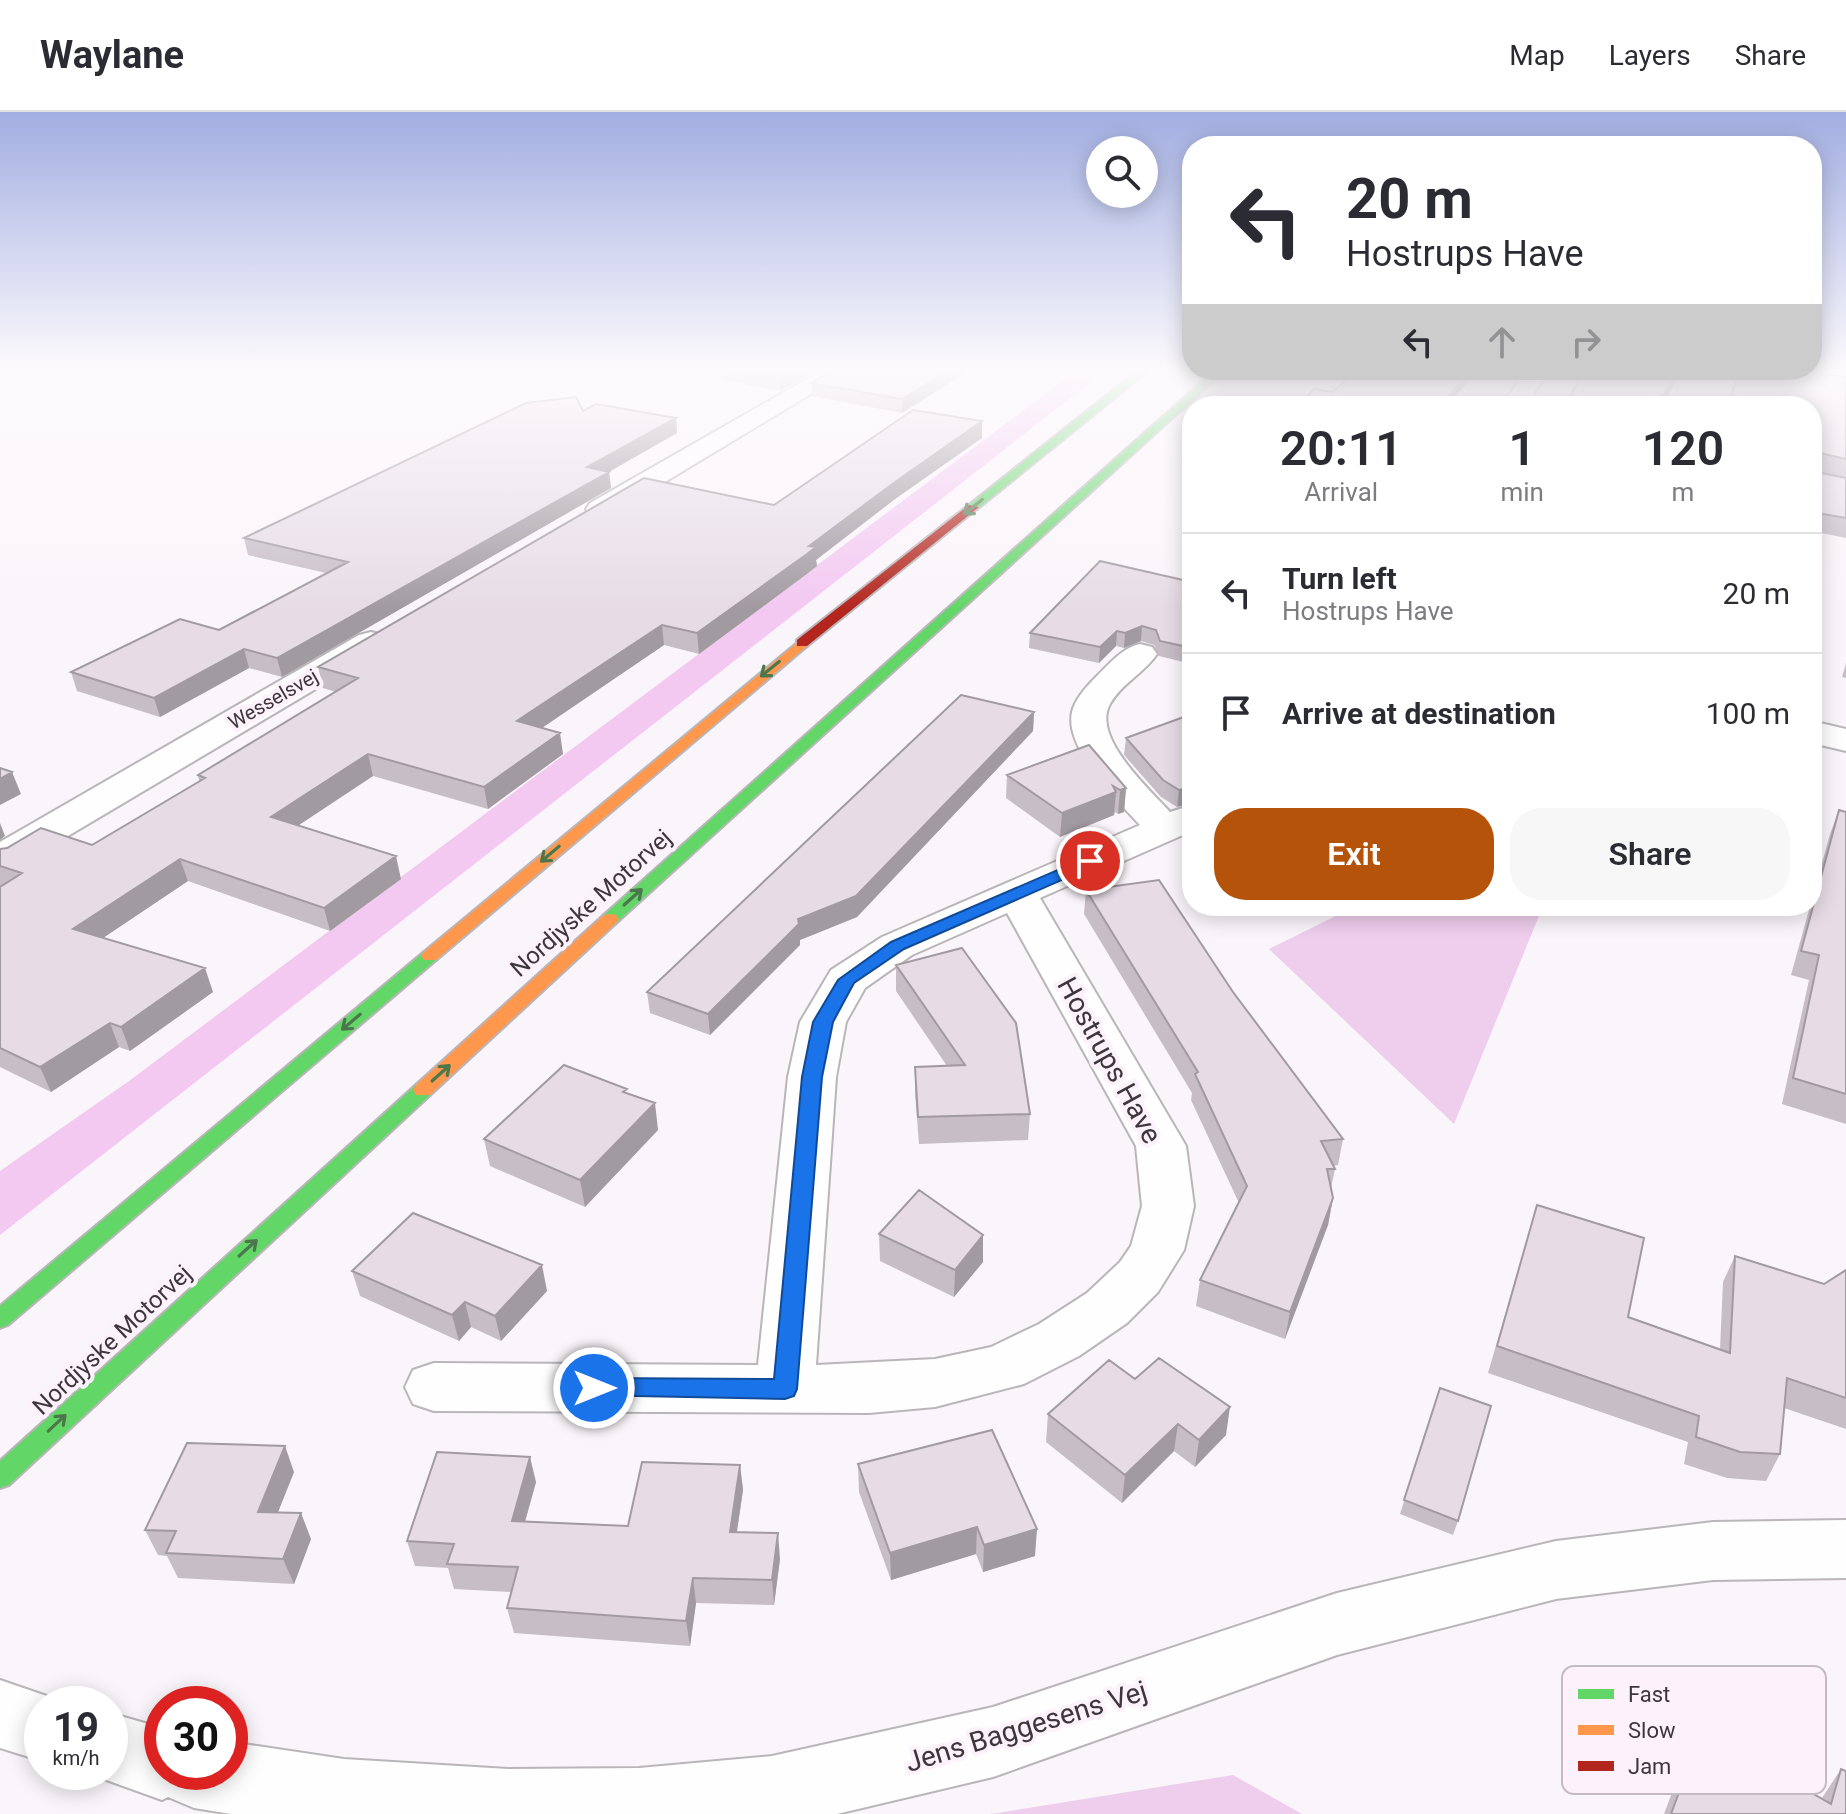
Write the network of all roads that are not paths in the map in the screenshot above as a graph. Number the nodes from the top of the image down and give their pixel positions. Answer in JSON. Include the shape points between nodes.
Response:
{"nodes":[{"id":1,"x":700,"y":450,"type":"edge"},
{"id":2,"x":1044,"y":450,"type":"edge"},
{"id":3,"x":1130,"y":450,"type":"edge"},
{"id":4,"x":568,"y":527,"type":"edge"},
{"id":5,"x":392,"y":630,"type":"edge"},
{"id":6,"x":1140,"y":654,"type":"dead end"},
{"id":7,"x":1822,"y":734,"type":"edge"},
{"id":8,"x":1846,"y":740,"type":"edge"},
{"id":9,"x":1178,"y":823,"type":"edge"},
{"id":10,"x":0,"y":859,"type":"edge"},
{"id":11,"x":1017,"y":894,"type":"junction"},
{"id":12,"x":0,"y":1319,"type":"edge"},
{"id":13,"x":434,"y":1387,"type":"dead end"},
{"id":14,"x":785,"y":1389,"type":"junction"},
{"id":15,"x":0,"y":1477,"type":"edge"},
{"id":16,"x":1846,"y":1549,"type":"edge"},
{"id":17,"x":0,"y":1714,"type":"edge"},
{"id":18,"x":24,"y":1721,"type":"edge"},
{"id":19,"x":248,"y":1781,"type":"edge"}],
"edges":[{"from":1,"to":4,"type":"street"},
{"from":2,"to":12,"type":"highway","one_way":true,"via":[[745,689]]},
{"from":15,"to":3,"type":"highway","name":"Nordjyske Motorvej","one_way":true,"via":[[839,709]]},
{"from":5,"to":10,"type":"street","name":"Wesselsvej"},
{"from":6,"to":9,"type":"street","via":[[1092,705],[1086,722],[1092,742]]},
{"from":7,"to":8,"type":"street"},
{"from":9,"to":11,"type":"street"},
{"from":11,"to":14,"type":"street","via":[[897,946],[847,980],[823,1022],[812,1077]]},
{"from":11,"to":14,"type":"street","name":"Hostrups Have","via":[[1161,1146],[1168,1206],[1157,1250],[1107,1308],[1003,1368],[909,1386]]},
{"from":13,"to":14,"type":"street","name":"Hostrups Have"},
{"from":16,"to":19,"type":"street","name":"Jens Baggesens Vej","via":[[1713,1551],[1556,1570],[1337,1624],[993,1742],[772,1793],[639,1805],[508,1806],[344,1796]]},
{"from":17,"to":18,"type":"street"}]}
